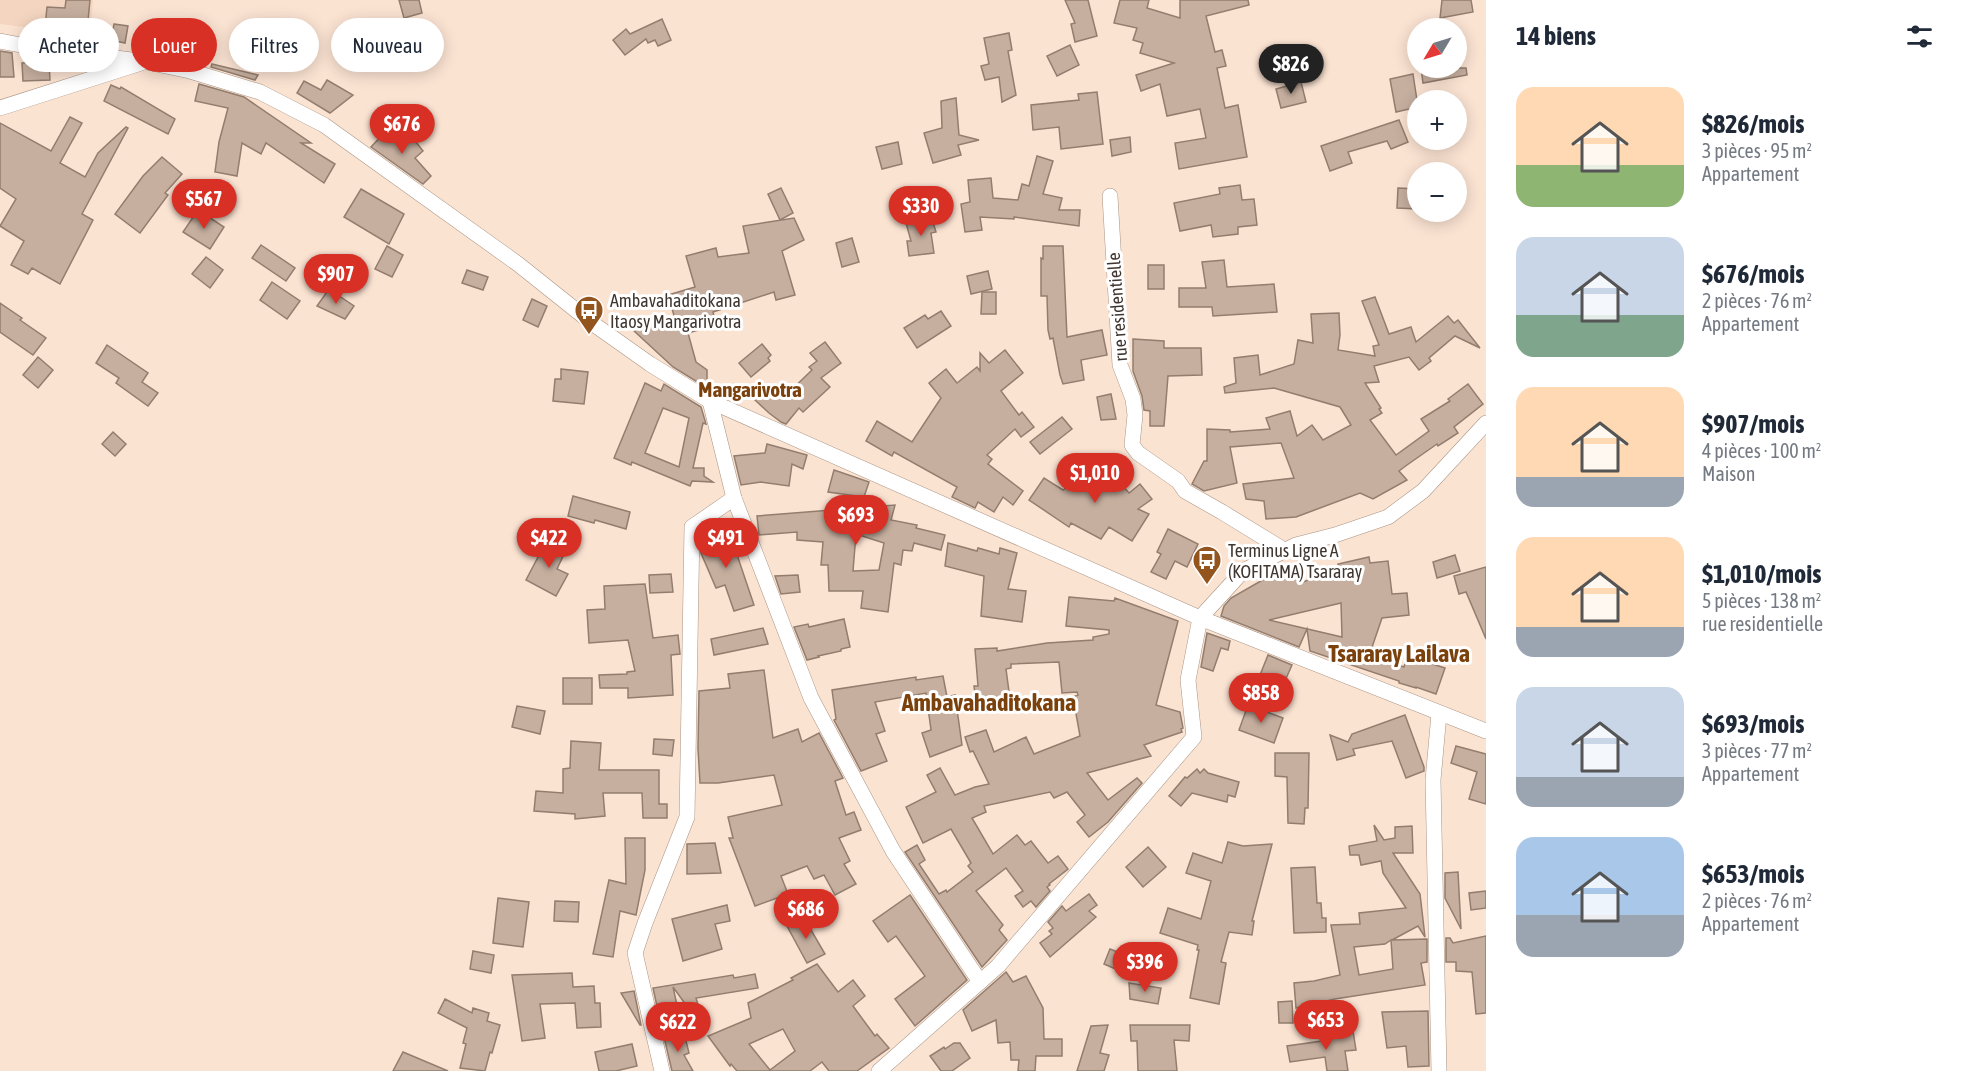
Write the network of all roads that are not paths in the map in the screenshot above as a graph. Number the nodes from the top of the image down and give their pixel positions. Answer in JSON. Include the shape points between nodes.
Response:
{"nodes":[{"id":1,"x":0,"y":41,"type":"edge"},
{"id":2,"x":131,"y":60,"type":"edge"},
{"id":3,"x":131,"y":67,"type":"edge"},
{"id":4,"x":193,"y":72,"type":"edge"},
{"id":5,"x":0,"y":108,"type":"edge"},
{"id":6,"x":1110,"y":196,"type":"dead end"},
{"id":7,"x":710,"y":401,"type":"junction"},
{"id":8,"x":1486,"y":423,"type":"edge"},
{"id":9,"x":734,"y":498,"type":"junction"},
{"id":10,"x":1284,"y":550,"type":"junction"},
{"id":11,"x":1200,"y":618,"type":"junction"},
{"id":12,"x":1439,"y":714,"type":"junction"},
{"id":13,"x":1486,"y":731,"type":"edge"},
{"id":14,"x":980,"y":982,"type":"junction"},
{"id":15,"x":662,"y":1071,"type":"edge"},
{"id":16,"x":879,"y":1071,"type":"edge"},
{"id":17,"x":1439,"y":1071,"type":"edge"}],
"edges":[{"from":1,"to":2,"type":"street"},
{"from":3,"to":5,"type":"street"},
{"from":4,"to":7,"type":"street","via":[[260,92],[324,125],[518,264],[592,323]]},
{"from":6,"to":10,"type":"street","name":"rue residentielle","via":[[1120,365],[1135,415],[1132,445],[1185,491]]},
{"from":7,"to":9,"type":"street"},
{"from":7,"to":11,"type":"street"},
{"from":8,"to":10,"type":"street","via":[[1423,491],[1388,517]]},
{"from":9,"to":14,"type":"street","via":[[811,698],[893,851]]},
{"from":9,"to":15,"type":"street","via":[[692,527],[687,817],[635,954]]},
{"from":10,"to":11,"type":"street","via":[[1243,571]]},
{"from":11,"to":12,"type":"street"},
{"from":11,"to":14,"type":"street","via":[[1188,680],[1194,737],[998,966]]},
{"from":12,"to":13,"type":"street"},
{"from":12,"to":17,"type":"street","via":[[1433,780]]},
{"from":14,"to":16,"type":"street"}]}
